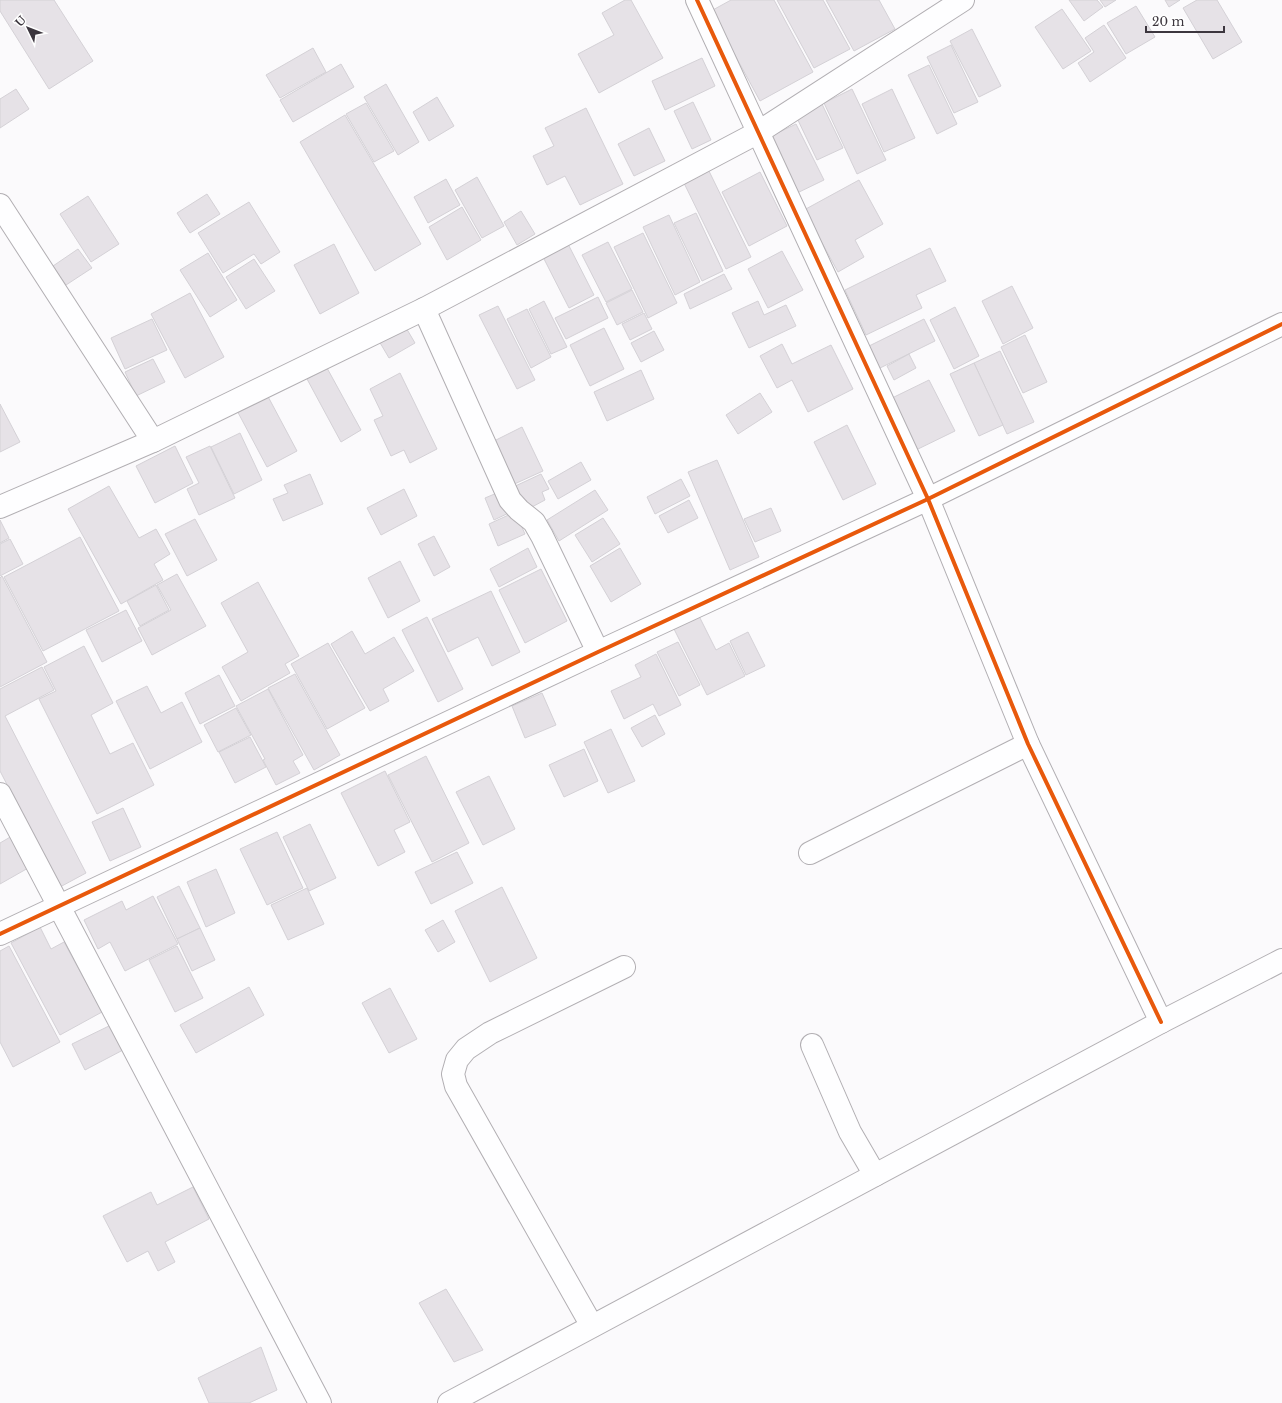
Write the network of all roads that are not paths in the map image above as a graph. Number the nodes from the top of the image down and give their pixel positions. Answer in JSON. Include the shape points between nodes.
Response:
{"nodes":[{"id":1,"x":697,"y":0,"type":"edge"},
{"id":2,"x":964,"y":0,"type":"edge"},
{"id":3,"x":757,"y":133,"type":"junction"},
{"id":4,"x":0,"y":205,"type":"edge"},
{"id":5,"x":424,"y":309,"type":"junction"},
{"id":6,"x":1282,"y":324,"type":"edge"},
{"id":7,"x":153,"y":441,"type":"junction"},
{"id":8,"x":928,"y":499,"type":"junction"},
{"id":9,"x":0,"y":507,"type":"edge"},
{"id":10,"x":598,"y":652,"type":"junction"},
{"id":11,"x":1028,"y":744,"type":"junction"},
{"id":12,"x":0,"y":794,"type":"edge"},
{"id":13,"x":810,"y":853,"type":"dead end"},
{"id":14,"x":59,"y":907,"type":"junction"},
{"id":15,"x":0,"y":934,"type":"edge"},
{"id":16,"x":1282,"y":960,"type":"edge"},
{"id":17,"x":624,"y":967,"type":"dead end"},
{"id":18,"x":1161,"y":1022,"type":"junction"},
{"id":19,"x":812,"y":1045,"type":"dead end"},
{"id":20,"x":875,"y":1175,"type":"junction"},
{"id":21,"x":592,"y":1326,"type":"junction"},
{"id":22,"x":320,"y":1403,"type":"edge"},
{"id":23,"x":449,"y":1403,"type":"edge"}],
"edges":[{"from":1,"to":3,"type":"street"},
{"from":2,"to":3,"type":"street"},
{"from":3,"to":5,"type":"street"},
{"from":3,"to":8,"type":"street"},
{"from":4,"to":7,"type":"street"},
{"from":5,"to":7,"type":"street"},
{"from":5,"to":10,"type":"street","via":[[510,500],[537,526]]},
{"from":6,"to":8,"type":"street"},
{"from":7,"to":9,"type":"street"},
{"from":8,"to":10,"type":"street"},
{"from":8,"to":11,"type":"street"},
{"from":10,"to":14,"type":"street"},
{"from":11,"to":13,"type":"street"},
{"from":11,"to":18,"type":"street"},
{"from":12,"to":14,"type":"street"},
{"from":14,"to":15,"type":"street"},
{"from":14,"to":22,"type":"street"},
{"from":16,"to":18,"type":"street"},
{"from":17,"to":21,"type":"street","via":[[490,1033],[466,1049],[456,1060],[453,1074],[456,1086]]},
{"from":18,"to":20,"type":"street"},
{"from":19,"to":20,"type":"street","via":[[850,1132]]},
{"from":20,"to":21,"type":"street"},
{"from":21,"to":23,"type":"street"}]}
